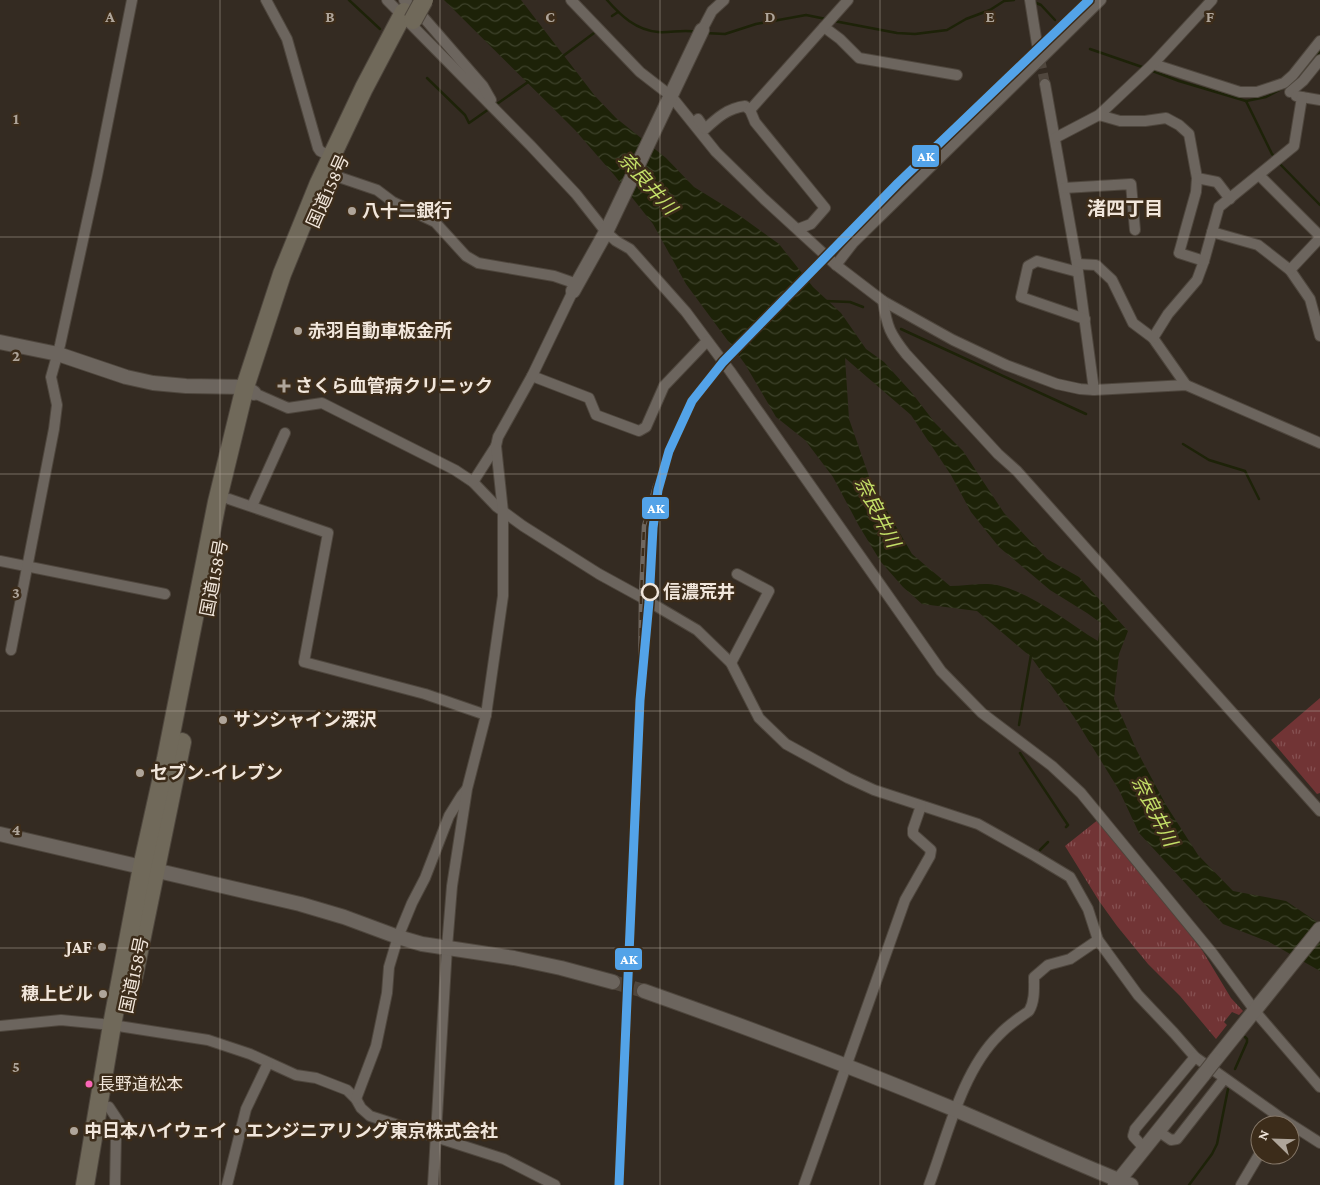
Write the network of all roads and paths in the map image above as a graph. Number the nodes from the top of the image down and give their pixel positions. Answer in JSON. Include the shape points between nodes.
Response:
{"nodes":[{"id":1,"x":132,"y":0,"type":"edge"},
{"id":2,"x":266,"y":0,"type":"edge"},
{"id":3,"x":387,"y":0,"type":"edge"},
{"id":4,"x":424,"y":0,"type":"edge"},
{"id":5,"x":571,"y":0,"type":"edge"},
{"id":6,"x":724,"y":0,"type":"edge"},
{"id":7,"x":848,"y":0,"type":"edge"},
{"id":8,"x":1101,"y":0,"type":"edge"},
{"id":9,"x":1212,"y":0,"type":"edge"},
{"id":10,"x":1030,"y":4,"type":"edge"},
{"id":11,"x":408,"y":12,"type":"edge"},
{"id":12,"x":824,"y":27,"type":"junction"},
{"id":13,"x":702,"y":30,"type":"joint"},
{"id":14,"x":1320,"y":41,"type":"edge"},
{"id":15,"x":1037,"y":44,"type":"tunnel mouth"},
{"id":16,"x":1320,"y":60,"type":"edge"},
{"id":17,"x":1153,"y":64,"type":"junction"},
{"id":18,"x":957,"y":76,"type":"dead end"},
{"id":19,"x":1044,"y":84,"type":"tunnel mouth"},
{"id":20,"x":1286,"y":87,"type":"junction"},
{"id":21,"x":1302,"y":97,"type":"junction"},
{"id":22,"x":670,"y":100,"type":"junction"},
{"id":23,"x":1320,"y":100,"type":"edge"},
{"id":24,"x":750,"y":110,"type":"junction"},
{"id":25,"x":499,"y":114,"type":"junction"},
{"id":26,"x":694,"y":114,"type":"dead end"},
{"id":27,"x":1099,"y":115,"type":"junction"},
{"id":28,"x":1055,"y":138,"type":"junction"},
{"id":29,"x":332,"y":167,"type":"junction"},
{"id":30,"x":1259,"y":175,"type":"junction"},
{"id":31,"x":1197,"y":178,"type":"junction"},
{"id":32,"x":1064,"y":188,"type":"junction"},
{"id":33,"x":1230,"y":199,"type":"junction"},
{"id":34,"x":608,"y":228,"type":"junction"},
{"id":35,"x":798,"y":230,"type":"junction"},
{"id":36,"x":1134,"y":230,"type":"dead end"},
{"id":37,"x":1212,"y":232,"type":"junction"},
{"id":38,"x":1320,"y":237,"type":"edge"},
{"id":39,"x":1204,"y":261,"type":"junction"},
{"id":40,"x":836,"y":265,"type":"junction"},
{"id":41,"x":1078,"y":268,"type":"junction"},
{"id":42,"x":1290,"y":270,"type":"junction"},
{"id":43,"x":575,"y":288,"type":"junction"},
{"id":44,"x":883,"y":301,"type":"junction"},
{"id":45,"x":1085,"y":319,"type":"junction"},
{"id":46,"x":1320,"y":336,"type":"edge"},
{"id":47,"x":1154,"y":338,"type":"junction"},
{"id":48,"x":707,"y":341,"type":"junction"},
{"id":49,"x":0,"y":342,"type":"edge"},
{"id":50,"x":58,"y":354,"type":"junction"},
{"id":51,"x":532,"y":376,"type":"junction"},
{"id":52,"x":1186,"y":385,"type":"junction"},
{"id":53,"x":250,"y":390,"type":"junction"},
{"id":54,"x":1094,"y":390,"type":"junction"},
{"id":55,"x":285,"y":433,"type":"dead end"},
{"id":56,"x":1320,"y":443,"type":"edge"},
{"id":57,"x":496,"y":446,"type":"junction"},
{"id":58,"x":473,"y":482,"type":"junction"},
{"id":59,"x":229,"y":499,"type":"junction"},
{"id":60,"x":252,"y":506,"type":"junction"},
{"id":61,"x":503,"y":512,"type":"junction"},
{"id":62,"x":0,"y":561,"type":"edge"},
{"id":63,"x":28,"y":566,"type":"junction"},
{"id":64,"x":737,"y":574,"type":"dead end"},
{"id":65,"x":165,"y":594,"type":"dead end"},
{"id":66,"x":11,"y":650,"type":"dead end"},
{"id":67,"x":731,"y":662,"type":"junction"},
{"id":68,"x":486,"y":715,"type":"junction"},
{"id":69,"x":467,"y":789,"type":"junction"},
{"id":70,"x":921,"y":806,"type":"junction"},
{"id":71,"x":1320,"y":811,"type":"edge"},
{"id":72,"x":0,"y":834,"type":"edge"},
{"id":73,"x":149,"y":869,"type":"junction"},
{"id":74,"x":1320,"y":929,"type":"edge"},
{"id":75,"x":398,"y":937,"type":"junction"},
{"id":76,"x":1098,"y":940,"type":"junction"},
{"id":77,"x":447,"y":947,"type":"junction"},
{"id":78,"x":613,"y":982,"type":"tunnel mouth"},
{"id":79,"x":644,"y":991,"type":"tunnel mouth"},
{"id":80,"x":1256,"y":1009,"type":"junction"},
{"id":81,"x":0,"y":1026,"type":"edge"},
{"id":82,"x":118,"y":1026,"type":"junction"},
{"id":83,"x":1195,"y":1057,"type":"junction"},
{"id":84,"x":268,"y":1063,"type":"junction"},
{"id":85,"x":846,"y":1066,"type":"junction"},
{"id":86,"x":1224,"y":1079,"type":"junction"},
{"id":87,"x":1320,"y":1087,"type":"edge"},
{"id":88,"x":356,"y":1099,"type":"junction"},
{"id":89,"x":109,"y":1108,"type":"junction"},
{"id":90,"x":955,"y":1110,"type":"junction"},
{"id":91,"x":1270,"y":1115,"type":"edge"},
{"id":92,"x":1158,"y":1130,"type":"junction"},
{"id":93,"x":1300,"y":1133,"type":"edge"},
{"id":94,"x":437,"y":1138,"type":"junction"},
{"id":95,"x":1320,"y":1143,"type":"edge"},
{"id":96,"x":1144,"y":1148,"type":"junction"},
{"id":97,"x":1253,"y":1165,"type":"edge"},
{"id":98,"x":93,"y":1183,"type":"edge"},
{"id":99,"x":1121,"y":1183,"type":"edge"},
{"id":100,"x":115,"y":1185,"type":"edge"},
{"id":101,"x":227,"y":1185,"type":"edge"},
{"id":102,"x":433,"y":1185,"type":"edge"},
{"id":103,"x":555,"y":1185,"type":"edge"},
{"id":104,"x":804,"y":1185,"type":"edge"},
{"id":105,"x":929,"y":1185,"type":"edge"},
{"id":106,"x":1241,"y":1185,"type":"edge"}],
"edges":[{"from":1,"to":50,"type":"street"},
{"from":2,"to":29,"type":"street","via":[[287,39],[318,148]]},
{"from":3,"to":11,"type":"street"},
{"from":4,"to":11,"type":"highway","name":"国道158号","bridge":true},
{"from":5,"to":22,"type":"street"},
{"from":6,"to":13,"type":"street","via":[[712,11]]},
{"from":7,"to":12,"type":"street"},
{"from":8,"to":40,"type":"street","via":[[853,243]]},
{"from":9,"to":17,"type":"street"},
{"from":10,"to":15,"type":"street"},
{"from":11,"to":25,"type":"street"},
{"from":11,"to":25,"type":"street","via":[[424,18],[482,86]]},
{"from":11,"to":29,"type":"highway","name":"国道158号","via":[[373,94]]},
{"from":12,"to":18,"type":"street","via":[[859,58]]},
{"from":12,"to":24,"type":"street"},
{"from":13,"to":22,"type":"street"},
{"from":14,"to":20,"type":"street"},
{"from":16,"to":20,"type":"street","via":[[1303,81]]},
{"from":17,"to":20,"type":"street","via":[[1240,92]]},
{"from":17,"to":27,"type":"street"},
{"from":19,"to":28,"type":"street"},
{"from":20,"to":21,"type":"street"},
{"from":21,"to":23,"type":"street"},
{"from":21,"to":30,"type":"street","via":[[1294,146]]},
{"from":22,"to":34,"type":"street"},
{"from":22,"to":35,"type":"street","via":[[716,152]]},
{"from":24,"to":26,"type":"street","via":[[744,106],[735,108],[722,114],[705,129]]},
{"from":24,"to":35,"type":"street","via":[[756,122],[825,208],[811,224]]},
{"from":25,"to":34,"type":"street"},
{"from":27,"to":28,"type":"street"},
{"from":27,"to":31,"type":"street","via":[[1120,121],[1166,118],[1179,124],[1190,134]]},
{"from":28,"to":32,"type":"street"},
{"from":29,"to":43,"type":"street","via":[[435,222],[466,256],[478,263],[554,276]]},
{"from":29,"to":53,"type":"highway","name":"国道158号","via":[[282,274]]},
{"from":30,"to":33,"type":"street"},
{"from":30,"to":38,"type":"street"},
{"from":31,"to":33,"type":"street","via":[[1218,182]]},
{"from":31,"to":39,"type":"street","via":[[1180,253]]},
{"from":32,"to":36,"type":"street","via":[[1131,184]]},
{"from":32,"to":41,"type":"street"},
{"from":33,"to":37,"type":"street","via":[[1220,207]]},
{"from":34,"to":43,"type":"street"},
{"from":34,"to":48,"type":"street","via":[[616,241],[630,249],[656,277]]},
{"from":35,"to":40,"type":"street"},
{"from":37,"to":39,"type":"street"},
{"from":37,"to":42,"type":"street","via":[[1258,245]]},
{"from":38,"to":42,"type":"street"},
{"from":39,"to":47,"type":"street","via":[[1197,280],[1168,314]]},
{"from":40,"to":44,"type":"street"},
{"from":41,"to":45,"type":"street"},
{"from":41,"to":45,"type":"street","via":[[1038,260],[1028,266],[1021,297]]},
{"from":41,"to":47,"type":"street","via":[[1096,265],[1112,280],[1133,323]]},
{"from":42,"to":46,"type":"street","via":[[1310,299]]},
{"from":43,"to":51,"type":"street"},
{"from":44,"to":54,"type":"street","via":[[1006,365],[1057,384]]},
{"from":44,"to":71,"type":"street","via":[[886,324],[906,354],[1017,471]]},
{"from":45,"to":54,"type":"street"},
{"from":47,"to":52,"type":"street"},
{"from":48,"to":51,"type":"street","via":[[664,386],[646,427],[639,431],[596,415],[589,398]]},
{"from":48,"to":80,"type":"street","via":[[941,671],[982,713],[1052,766],[1081,793]]},
{"from":49,"to":50,"type":"street"},
{"from":50,"to":53,"type":"street","via":[[153,383]]},
{"from":50,"to":63,"type":"street","via":[[52,377],[57,405],[54,429]]},
{"from":51,"to":57,"type":"street"},
{"from":52,"to":54,"type":"street"},
{"from":52,"to":56,"type":"street"},
{"from":53,"to":58,"type":"street","via":[[288,408],[322,403],[433,458]]},
{"from":53,"to":59,"type":"highway","name":"国道158号"},
{"from":53,"to":73,"type":"highway","name":"国道158号","via":[[217,502],[166,760]]},
{"from":55,"to":60,"type":"street"},
{"from":57,"to":58,"type":"street"},
{"from":57,"to":61,"type":"street"},
{"from":58,"to":61,"type":"street"},
{"from":59,"to":60,"type":"street"},
{"from":59,"to":73,"type":"highway","name":"国道158号","via":[[173,789]]},
{"from":60,"to":68,"type":"street","via":[[328,533],[304,662],[425,694]]},
{"from":61,"to":67,"type":"street","via":[[599,574],[697,630]]},
{"from":61,"to":68,"type":"street","via":[[503,596]]},
{"from":62,"to":63,"type":"street"},
{"from":63,"to":65,"type":"street"},
{"from":63,"to":66,"type":"street"},
{"from":64,"to":67,"type":"street","via":[[769,591]]},
{"from":67,"to":70,"type":"street","via":[[759,718],[786,744],[874,790]]},
{"from":68,"to":69,"type":"street"},
{"from":69,"to":75,"type":"street","via":[[449,816]]},
{"from":69,"to":77,"type":"street","via":[[452,886]]},
{"from":70,"to":76,"type":"street","via":[[978,824],[1070,877],[1088,908]]},
{"from":70,"to":85,"type":"street","via":[[913,829],[930,850],[930,856],[905,900]]},
{"from":72,"to":73,"type":"street"},
{"from":73,"to":75,"type":"street","via":[[300,904]]},
{"from":73,"to":82,"type":"highway","name":"国道158号"},
{"from":74,"to":80,"type":"street"},
{"from":75,"to":77,"type":"street"},
{"from":75,"to":88,"type":"street","via":[[388,967],[387,992],[376,1046]]},
{"from":76,"to":83,"type":"street","via":[[1138,995]]},
{"from":76,"to":90,"type":"street","via":[[1070,959],[1048,965],[1034,977],[1034,997],[1029,1011],[989,1046]]},
{"from":77,"to":78,"type":"street","via":[[542,964]]},
{"from":77,"to":94,"type":"street"},
{"from":79,"to":85,"type":"street"},
{"from":80,"to":87,"type":"street"},
{"from":80,"to":92,"type":"street","bridge":true},
{"from":81,"to":82,"type":"street","via":[[61,1020]]},
{"from":82,"to":84,"type":"street","via":[[208,1040]]},
{"from":82,"to":89,"type":"highway","name":"国道158号"},
{"from":82,"to":98,"type":"highway","name":"国道158号"},
{"from":83,"to":86,"type":"street"},
{"from":83,"to":96,"type":"street","via":[[1135,1129],[1133,1136]]},
{"from":84,"to":88,"type":"street","via":[[347,1090]]},
{"from":84,"to":101,"type":"street","via":[[246,1109]]},
{"from":85,"to":90,"type":"street"},
{"from":85,"to":104,"type":"street"},
{"from":86,"to":91,"type":"street"},
{"from":86,"to":92,"type":"street","via":[[1177,1139],[1171,1140]]},
{"from":88,"to":94,"type":"street","via":[[370,1116]]},
{"from":89,"to":98,"type":"highway","name":"国道158号"},
{"from":89,"to":100,"type":"street","via":[[119,1122]]},
{"from":90,"to":99,"type":"street"},
{"from":90,"to":105,"type":"street"},
{"from":92,"to":96,"type":"street"},
{"from":93,"to":95,"type":"street"},
{"from":94,"to":102,"type":"street"},
{"from":94,"to":103,"type":"street","via":[[504,1159]]},
{"from":96,"to":99,"type":"street"},
{"from":97,"to":106,"type":"street"}]}
